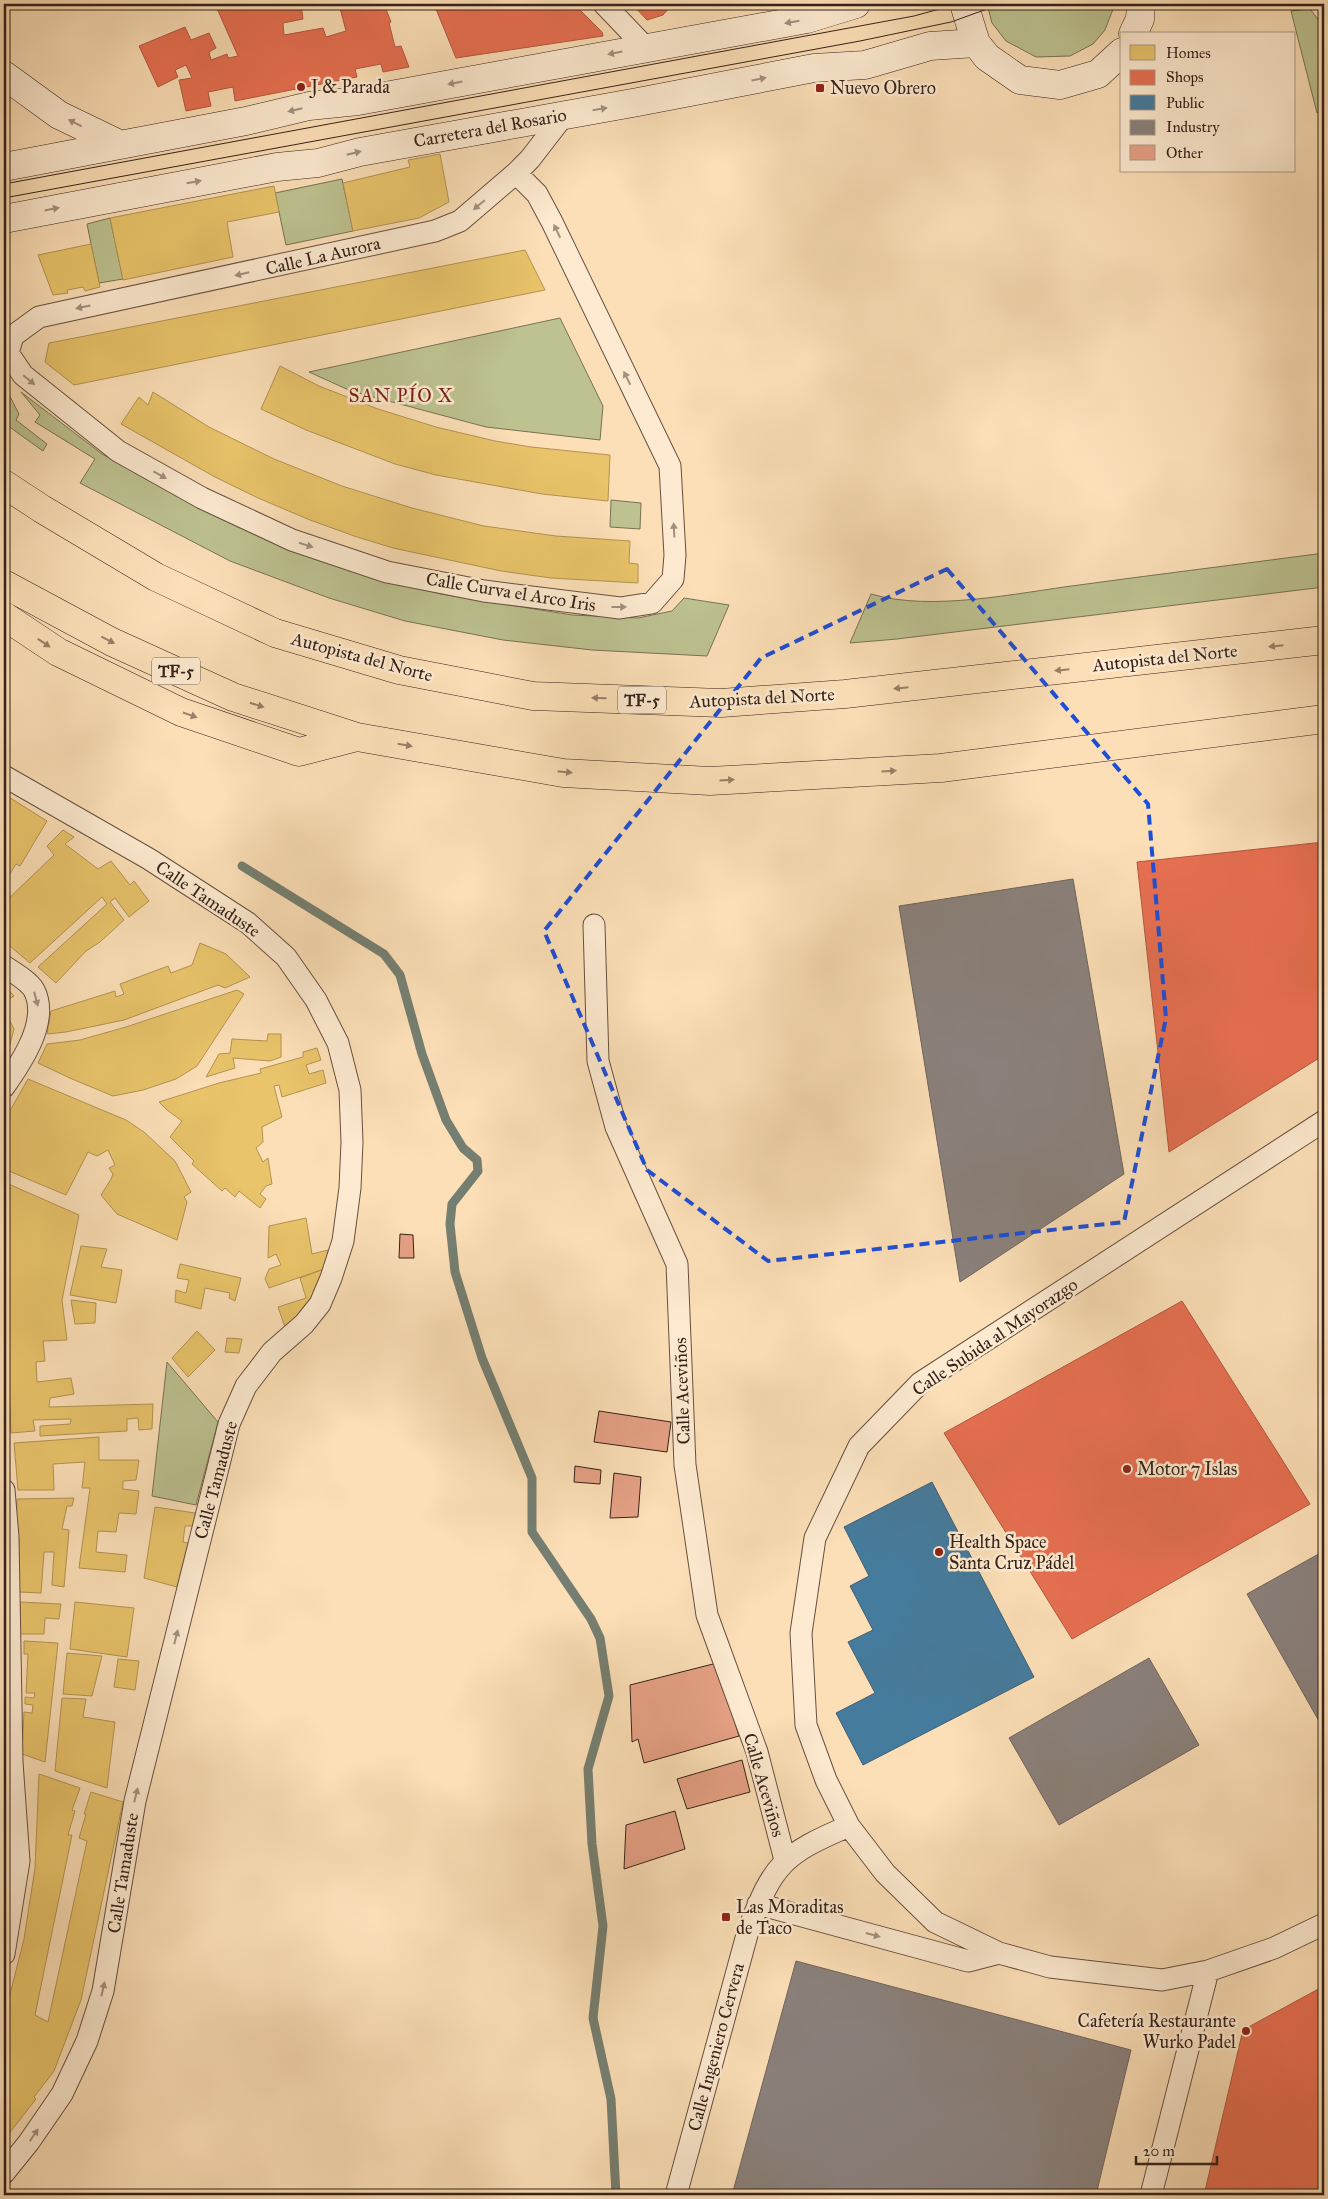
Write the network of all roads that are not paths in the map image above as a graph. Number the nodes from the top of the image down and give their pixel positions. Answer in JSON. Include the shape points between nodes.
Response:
{"nodes":[{"id":1,"x":604,"y":4,"type":"edge"},
{"id":2,"x":856,"y":4,"type":"edge"},
{"id":3,"x":964,"y":4,"type":"edge"},
{"id":4,"x":976,"y":43,"type":"junction"},
{"id":5,"x":645,"y":47,"type":"junction"},
{"id":6,"x":1120,"y":54,"type":"edge"},
{"id":7,"x":4,"y":75,"type":"edge"},
{"id":8,"x":564,"y":115,"type":"junction"},
{"id":9,"x":119,"y":144,"type":"junction"},
{"id":10,"x":4,"y":167,"type":"edge"},
{"id":11,"x":516,"y":173,"type":"junction"},
{"id":12,"x":4,"y":219,"type":"edge"},
{"id":13,"x":39,"y":316,"type":"joint"},
{"id":14,"x":4,"y":484,"type":"edge"},
{"id":15,"x":4,"y":584,"type":"edge"},
{"id":16,"x":4,"y":616,"type":"edge"},
{"id":17,"x":1324,"y":640,"type":"edge"},
{"id":18,"x":1324,"y":719,"type":"edge"},
{"id":19,"x":1285,"y":724,"type":"junction"},
{"id":20,"x":1324,"y":733,"type":"edge"},
{"id":21,"x":356,"y":737,"type":"junction"},
{"id":22,"x":4,"y":776,"type":"edge"},
{"id":23,"x":594,"y":924,"type":"dead end"},
{"id":24,"x":4,"y":966,"type":"edge"},
{"id":25,"x":4,"y":1086,"type":"edge"},
{"id":26,"x":1324,"y":1120,"type":"edge"},
{"id":27,"x":4,"y":1490,"type":"edge"},
{"id":28,"x":849,"y":1826,"type":"junction"},
{"id":29,"x":786,"y":1860,"type":"junction"},
{"id":30,"x":758,"y":1904,"type":"junction"},
{"id":31,"x":1324,"y":1924,"type":"edge"},
{"id":32,"x":999,"y":1953,"type":"junction"},
{"id":33,"x":4,"y":1954,"type":"edge"},
{"id":34,"x":1208,"y":1971,"type":"junction"},
{"id":35,"x":4,"y":2173,"type":"edge"},
{"id":36,"x":676,"y":2195,"type":"edge"},
{"id":37,"x":1152,"y":2195,"type":"edge"}],
"edges":[{"from":1,"to":5,"type":"street"},
{"from":2,"to":5,"type":"main road","one_way":true,"via":[[807,19]]},
{"from":3,"to":4,"type":"main road"},
{"from":4,"to":6,"type":"main road","via":[[987,57],[1020,80],[1060,85],[1098,74]]},
{"from":8,"to":4,"type":"main road","name":"Carretera del Rosario","one_way":true,"via":[[814,68],[865,65],[930,46]]},
{"from":5,"to":9,"type":"main road","one_way":true,"via":[[358,101],[309,106]]},
{"from":9,"to":7,"type":"main road","one_way":true,"via":[[59,114]]},
{"from":8,"to":11,"type":"street","name":"Calle La Aurora"},
{"from":12,"to":8,"type":"main road","name":"Carretera del Rosario","one_way":true},
{"from":9,"to":10,"type":"main road"},
{"from":11,"to":13,"type":"street","name":"Calle La Aurora","one_way":true,"via":[[460,220],[435,231]]},
{"from":13,"to":11,"type":"street","name":"Calle Curva el Arco Iris","one_way":true,"via":[[13,336],[8,353],[23,375],[118,451],[202,498],[292,540],[387,572],[484,591],[620,608],[652,603],[673,579],[675,554],[670,466],[552,222],[537,194]]},
{"from":17,"to":14,"type":"highway","name":"Autopista del Norte","number":"TF-5","one_way":true,"via":[[845,694],[730,703],[533,696],[399,670],[275,633],[156,577]]},
{"from":15,"to":21,"type":"highway","number":"TF-5","one_way":true,"via":[[112,642],[233,697]]},
{"from":16,"to":21,"type":"highway","one_way":true,"via":[[58,652],[181,712],[299,752]]},
{"from":18,"to":19,"type":"highway","number":"TF-5"},
{"from":19,"to":20,"type":"highway"},
{"from":21,"to":19,"type":"highway","number":"TF-5","one_way":true,"via":[[563,773],[710,781],[941,768]]},
{"from":35,"to":22,"type":"street","name":"Calle Tamaduste","one_way":true,"via":[[62,2094],[87,2041],[103,1991],[134,1801],[229,1424],[246,1386],[272,1352],[304,1324],[320,1304],[332,1278],[343,1240],[352,1142],[350,1090],[338,1043],[316,1000],[286,958],[248,923],[149,859]]},
{"from":23,"to":29,"type":"street","name":"Calle Aceviños","via":[[598,1061],[616,1126],[677,1264],[685,1465],[707,1614],[757,1752]]},
{"from":24,"to":25,"type":"street","one_way":true,"via":[[33,988],[39,1011],[33,1038],[21,1063]]},
{"from":26,"to":28,"type":"street","name":"Calle Subida al Mayorazgo","via":[[920,1384],[859,1446],[815,1538],[801,1633],[806,1725],[826,1780]]},
{"from":27,"to":33,"type":"street","via":[[8,1537],[12,1762],[19,1860]]},
{"from":28,"to":29,"type":"street","name":"Calle Ingeniero Cervera","via":[[809,1844]]},
{"from":28,"to":32,"type":"street","name":"Calle Subida al Mayorazgo","via":[[885,1873],[935,1922]]},
{"from":29,"to":30,"type":"street","name":"Calle Ingeniero Cervera","via":[[770,1879]]},
{"from":30,"to":32,"type":"street","one_way":true,"via":[[968,1960]]},
{"from":30,"to":36,"type":"street","name":"Calle Ingeniero Cervera"},
{"from":31,"to":34,"type":"street","name":"Calle Subida al Mayorazgo","via":[[1274,1948]]},
{"from":32,"to":34,"type":"street","name":"Calle Subida al Mayorazgo","via":[[1050,1967],[1162,1980]]},
{"from":34,"to":37,"type":"street"}]}
